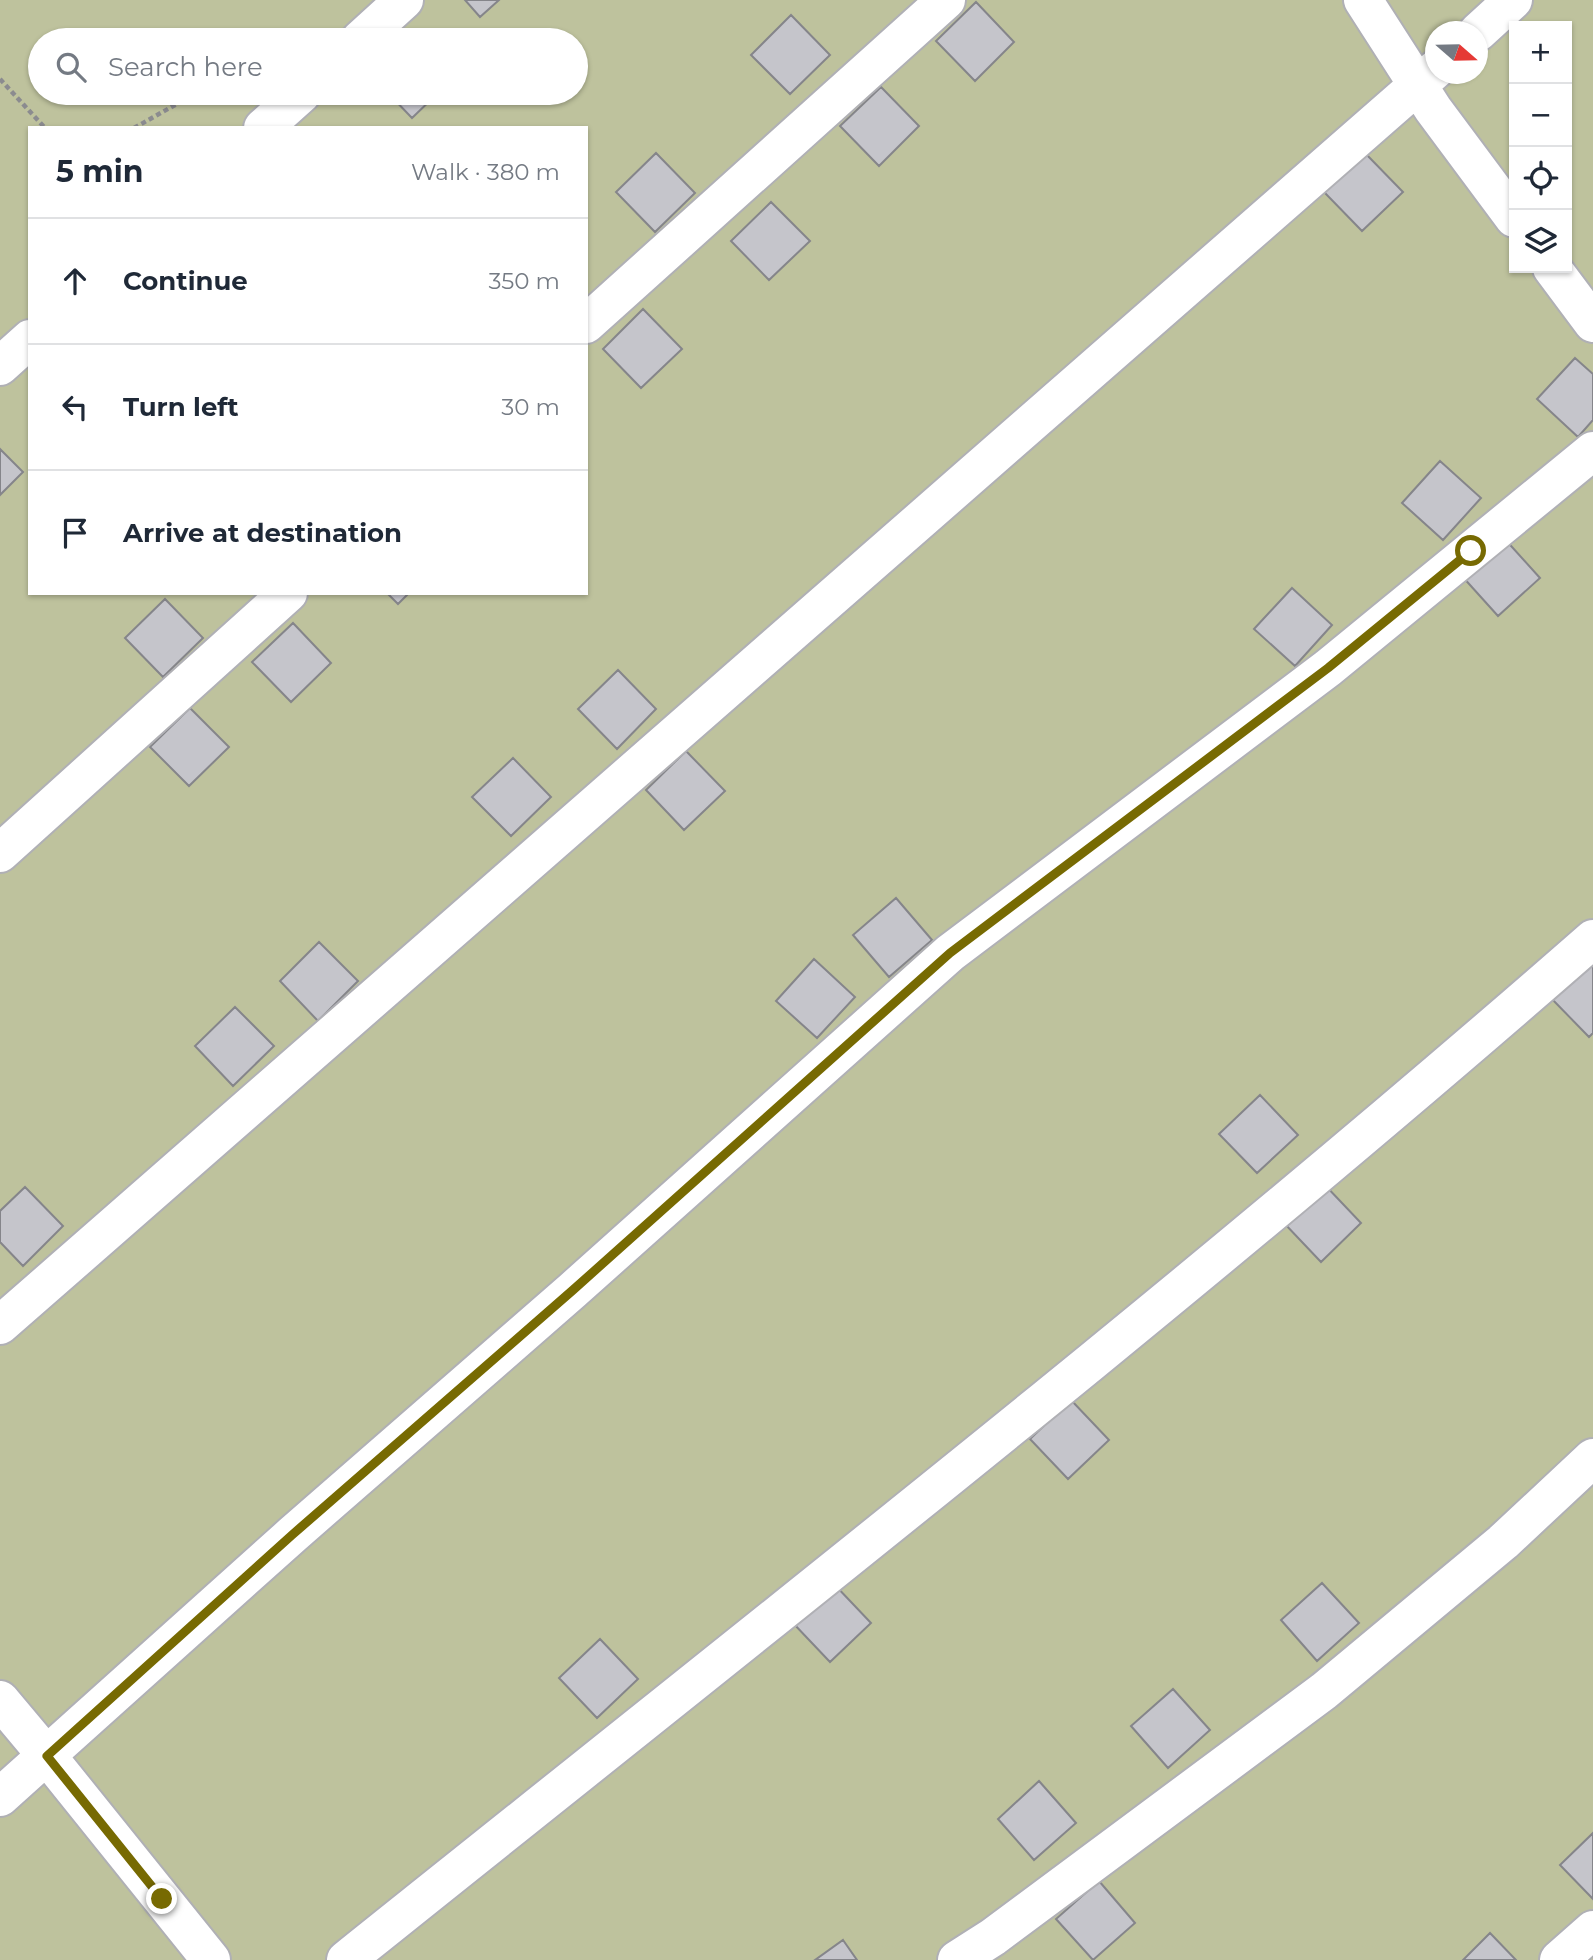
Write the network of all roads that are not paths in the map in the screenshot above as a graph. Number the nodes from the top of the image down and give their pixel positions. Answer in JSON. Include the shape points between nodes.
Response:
{"nodes":[{"id":1,"x":404,"y":0,"type":"edge"},
{"id":2,"x":946,"y":0,"type":"edge"},
{"id":3,"x":1363,"y":0,"type":"edge"},
{"id":4,"x":1513,"y":0,"type":"edge"},
{"id":5,"x":1488,"y":23,"type":"edge"},
{"id":6,"x":373,"y":28,"type":"edge"},
{"id":7,"x":1425,"y":76,"type":"edge"},
{"id":8,"x":1425,"y":78,"type":"edge"},
{"id":9,"x":1430,"y":84,"type":"edge"},
{"id":10,"x":289,"y":105,"type":"edge"},
{"id":11,"x":265,"y":126,"type":"edge"},
{"id":12,"x":1509,"y":210,"type":"edge"},
{"id":13,"x":1556,"y":273,"type":"edge"},
{"id":14,"x":588,"y":322,"type":"edge"},
{"id":15,"x":1593,"y":323,"type":"edge"},
{"id":16,"x":28,"y":341,"type":"edge"},
{"id":17,"x":0,"y":366,"type":"edge"},
{"id":18,"x":1593,"y":451,"type":"edge"},
{"id":19,"x":286,"y":595,"type":"edge"},
{"id":20,"x":0,"y":853,"type":"edge"},
{"id":21,"x":1593,"y":939,"type":"edge"},
{"id":22,"x":0,"y":1325,"type":"edge"},
{"id":23,"x":1593,"y":1458,"type":"edge"},
{"id":24,"x":0,"y":1700,"type":"edge"},
{"id":25,"x":47,"y":1756,"type":"junction"},
{"id":26,"x":0,"y":1797,"type":"edge"},
{"id":27,"x":1593,"y":1930,"type":"edge"},
{"id":28,"x":211,"y":1960,"type":"edge"},
{"id":29,"x":346,"y":1960,"type":"edge"},
{"id":30,"x":957,"y":1960,"type":"edge"},
{"id":31,"x":1559,"y":1960,"type":"edge"}],
"edges":[{"from":1,"to":6,"type":"street"},
{"from":2,"to":14,"type":"street"},
{"from":3,"to":7,"type":"street"},
{"from":4,"to":5,"type":"street"},
{"from":8,"to":22,"type":"street"},
{"from":9,"to":12,"type":"street"},
{"from":10,"to":11,"type":"street"},
{"from":13,"to":15,"type":"street"},
{"from":16,"to":17,"type":"street"},
{"from":18,"to":25,"type":"street","via":[[1328,668],[950,953]]},
{"from":19,"to":20,"type":"street"},
{"from":21,"to":29,"type":"street","via":[[1435,1077],[929,1493]]},
{"from":23,"to":30,"type":"street","via":[[1503,1542],[1324,1691]]},
{"from":24,"to":25,"type":"street"},
{"from":25,"to":26,"type":"street"},
{"from":25,"to":28,"type":"street"},
{"from":27,"to":31,"type":"street"}]}
